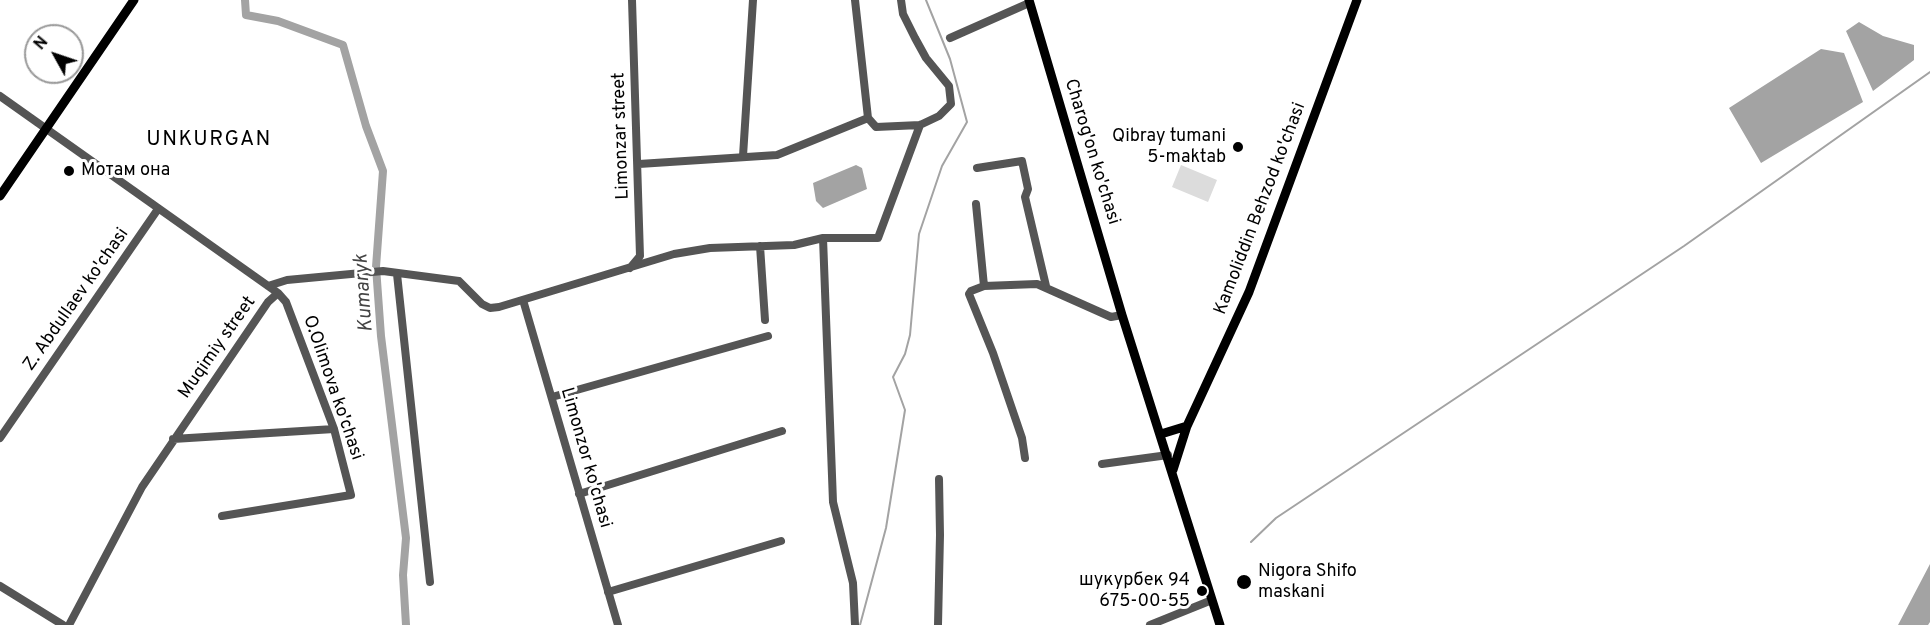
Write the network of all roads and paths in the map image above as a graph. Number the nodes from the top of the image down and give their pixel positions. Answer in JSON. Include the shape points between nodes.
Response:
{"nodes":[{"id":1,"x":134,"y":0,"type":"edge"},
{"id":2,"x":632,"y":0,"type":"edge"},
{"id":3,"x":753,"y":0,"type":"edge"},
{"id":4,"x":855,"y":0,"type":"edge"},
{"id":5,"x":901,"y":0,"type":"edge"},
{"id":6,"x":1357,"y":0,"type":"edge"},
{"id":7,"x":1029,"y":2,"type":"edge"},
{"id":8,"x":950,"y":38,"type":"dead end"},
{"id":9,"x":0,"y":96,"type":"edge"},
{"id":10,"x":868,"y":118,"type":"junction"},
{"id":11,"x":920,"y":125,"type":"junction"},
{"id":12,"x":47,"y":129,"type":"junction"},
{"id":13,"x":743,"y":156,"type":"junction"},
{"id":14,"x":639,"y":164,"type":"junction"},
{"id":15,"x":977,"y":168,"type":"dead end"},
{"id":16,"x":0,"y":196,"type":"edge"},
{"id":17,"x":976,"y":204,"type":"dead end"},
{"id":18,"x":158,"y":209,"type":"junction"},
{"id":19,"x":823,"y":238,"type":"junction"},
{"id":20,"x":760,"y":246,"type":"junction"},
{"id":21,"x":630,"y":268,"type":"junction"},
{"id":22,"x":397,"y":274,"type":"junction"},
{"id":23,"x":268,"y":286,"type":"junction"},
{"id":24,"x":984,"y":286,"type":"junction"},
{"id":25,"x":1046,"y":286,"type":"junction"},
{"id":26,"x":278,"y":293,"type":"junction"},
{"id":27,"x":523,"y":300,"type":"junction"},
{"id":28,"x":1122,"y":315,"type":"junction"},
{"id":29,"x":765,"y":320,"type":"dead end"},
{"id":30,"x":768,"y":336,"type":"dead end"},
{"id":31,"x":552,"y":398,"type":"junction"},
{"id":32,"x":3,"y":426,"type":"edge"},
{"id":33,"x":1187,"y":426,"type":"junction"},
{"id":34,"x":334,"y":429,"type":"junction"},
{"id":35,"x":782,"y":431,"type":"dead end"},
{"id":36,"x":1161,"y":434,"type":"junction"},
{"id":37,"x":0,"y":438,"type":"edge"},
{"id":38,"x":173,"y":439,"type":"junction"},
{"id":39,"x":1168,"y":455,"type":"junction"},
{"id":40,"x":1024,"y":458,"type":"dead end"},
{"id":41,"x":1101,"y":464,"type":"dead end"},
{"id":42,"x":1173,"y":471,"type":"junction"},
{"id":43,"x":939,"y":479,"type":"dead end"},
{"id":44,"x":579,"y":494,"type":"junction"},
{"id":45,"x":222,"y":516,"type":"dead end"},
{"id":46,"x":781,"y":541,"type":"dead end"},
{"id":47,"x":430,"y":582,"type":"dead end"},
{"id":48,"x":0,"y":586,"type":"edge"},
{"id":49,"x":608,"y":592,"type":"junction"},
{"id":50,"x":1212,"y":600,"type":"junction"},
{"id":51,"x":63,"y":625,"type":"edge"},
{"id":52,"x":69,"y":625,"type":"edge"},
{"id":53,"x":618,"y":625,"type":"edge"},
{"id":54,"x":855,"y":625,"type":"edge"},
{"id":55,"x":938,"y":625,"type":"edge"},
{"id":56,"x":1150,"y":625,"type":"edge"},
{"id":57,"x":1220,"y":625,"type":"edge"}],
"edges":[{"from":1,"to":12,"type":"main road"},
{"from":2,"to":14,"type":"street","name":"Limonzar street"},
{"from":3,"to":13,"type":"street"},
{"from":4,"to":10,"type":"street"},
{"from":5,"to":11,"type":"street","via":[[903,14],[926,58],[949,86],[951,104],[939,116]]},
{"from":6,"to":33,"type":"main road","name":"Kamoliddin Behzod ko'chasi","via":[[1249,292]]},
{"from":7,"to":8,"type":"street"},
{"from":7,"to":28,"type":"main road","name":"Charog'on ko'chasi"},
{"from":9,"to":12,"type":"street","name":"Muqimiy street"},
{"from":10,"to":11,"type":"street","via":[[876,127]]},
{"from":10,"to":13,"type":"street","via":[[777,155]]},
{"from":11,"to":19,"type":"street","via":[[878,238]]},
{"from":12,"to":16,"type":"main road"},
{"from":12,"to":18,"type":"street","name":"Muqimiy street"},
{"from":13,"to":14,"type":"street"},
{"from":14,"to":21,"type":"street","name":"Limonzar street","via":[[640,256]]},
{"from":15,"to":25,"type":"street","via":[[1022,161],[1028,189],[1024,197]]},
{"from":17,"to":24,"type":"street"},
{"from":18,"to":23,"type":"street","name":"Muqimiy street"},
{"from":18,"to":32,"type":"street","name":"Z. Abdullaev ko'chasi"},
{"from":19,"to":20,"type":"street","via":[[794,245]]},
{"from":19,"to":54,"type":"street","via":[[833,502],[853,583]]},
{"from":20,"to":21,"type":"street","via":[[674,254]]},
{"from":20,"to":29,"type":"street"},
{"from":21,"to":27,"type":"street"},
{"from":22,"to":23,"type":"street","via":[[368,272],[287,280]]},
{"from":22,"to":27,"type":"street","via":[[459,280],[490,308]]},
{"from":22,"to":47,"type":"street"},
{"from":23,"to":26,"type":"street","name":"Muqimiy street"},
{"from":24,"to":25,"type":"street"},
{"from":24,"to":40,"type":"street","via":[[969,294],[1015,417]]},
{"from":25,"to":28,"type":"street","via":[[1111,317]]},
{"from":26,"to":34,"type":"street","name":"O.Olimova ko'chasi","via":[[286,302]]},
{"from":26,"to":38,"type":"street","name":"Muqimiy street"},
{"from":27,"to":31,"type":"street","name":"Limonzor ko'chasi"},
{"from":28,"to":36,"type":"main road","name":"Charog'on ko'chasi"},
{"from":30,"to":31,"type":"street"},
{"from":31,"to":44,"type":"street","name":"Limonzor ko'chasi"},
{"from":32,"to":37,"type":"street","name":"Z. Abdullaev ko'chasi"},
{"from":33,"to":36,"type":"main road"},
{"from":33,"to":42,"type":"main road","name":"Kamoliddin Behzod ko'chasi"},
{"from":34,"to":38,"type":"street"},
{"from":34,"to":45,"type":"street","name":"O.Olimova ko'chasi","via":[[351,495]]},
{"from":35,"to":44,"type":"street"},
{"from":36,"to":39,"type":"main road","name":"Charog'on ko'chasi"},
{"from":38,"to":52,"type":"street","name":"Muqimiy street","via":[[141,487]]},
{"from":39,"to":41,"type":"street"},
{"from":39,"to":42,"type":"main road","name":"Charog'on ko'chasi"},
{"from":42,"to":50,"type":"main road","name":"Charog'on ko'chasi"},
{"from":43,"to":55,"type":"street"},
{"from":44,"to":49,"type":"street","name":"Limonzor ko'chasi"},
{"from":46,"to":49,"type":"street"},
{"from":48,"to":51,"type":"street"},
{"from":49,"to":53,"type":"street","name":"Limonzor ko'chasi"},
{"from":50,"to":56,"type":"street"},
{"from":50,"to":57,"type":"main road","name":"Charog'on ko'chasi"}]}
